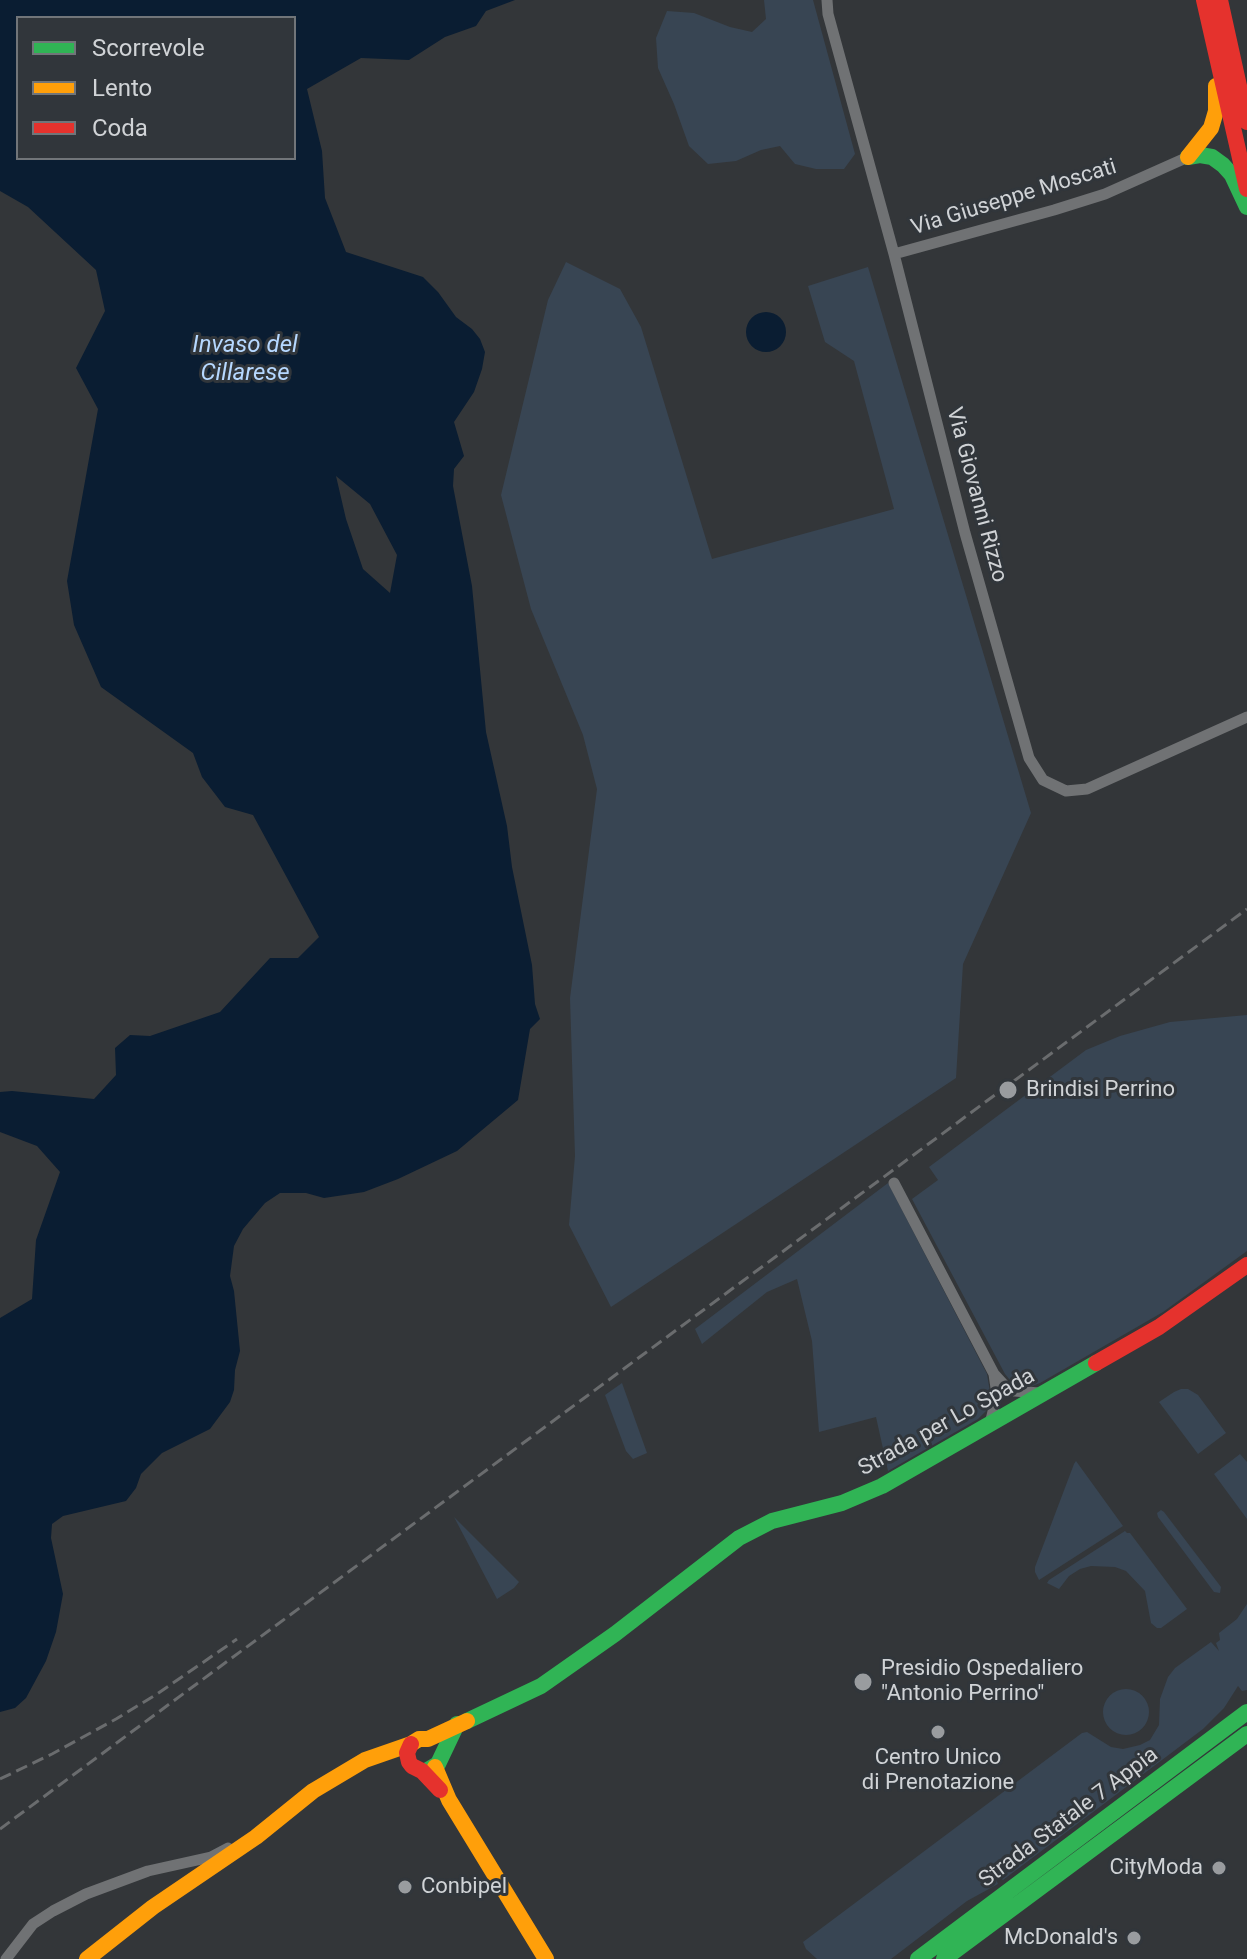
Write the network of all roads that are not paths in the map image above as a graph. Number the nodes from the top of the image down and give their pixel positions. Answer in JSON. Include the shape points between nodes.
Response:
{"nodes":[{"id":1,"x":827,"y":0,"type":"edge"},
{"id":2,"x":1204,"y":0,"type":"edge"},
{"id":3,"x":1220,"y":0,"type":"edge"},
{"id":4,"x":1224,"y":50,"type":"junction"},
{"id":5,"x":1247,"y":95,"type":"edge"},
{"id":6,"x":1247,"y":122,"type":"edge"},
{"id":7,"x":1188,"y":157,"type":"junction"},
{"id":8,"x":1247,"y":189,"type":"edge"},
{"id":9,"x":1247,"y":207,"type":"edge"},
{"id":10,"x":894,"y":254,"type":"junction"},
{"id":11,"x":1247,"y":717,"type":"edge"},
{"id":12,"x":894,"y":1183,"type":"dead end"},
{"id":13,"x":1247,"y":1265,"type":"edge"},
{"id":14,"x":1001,"y":1391,"type":"junction"},
{"id":15,"x":1043,"y":1393,"type":"junction"},
{"id":16,"x":1012,"y":1411,"type":"junction"},
{"id":17,"x":990,"y":1424,"type":"junction"},
{"id":18,"x":1247,"y":1712,"type":"edge"},
{"id":19,"x":457,"y":1724,"type":"junction"},
{"id":20,"x":1247,"y":1734,"type":"edge"},
{"id":21,"x":419,"y":1741,"type":"junction"},
{"id":22,"x":378,"y":1756,"type":"junction"},
{"id":23,"x":426,"y":1764,"type":"junction"},
{"id":24,"x":256,"y":1837,"type":"junction"},
{"id":25,"x":999,"y":1917,"type":"junction"},
{"id":26,"x":6,"y":1959,"type":"edge"},
{"id":27,"x":87,"y":1959,"type":"edge"},
{"id":28,"x":546,"y":1959,"type":"edge"},
{"id":29,"x":918,"y":1959,"type":"edge"},
{"id":30,"x":944,"y":1959,"type":"edge"},
{"id":31,"x":956,"y":1959,"type":"edge"}],
"edges":[{"from":1,"to":10,"type":"street","name":"Via Giovanni Rizzo"},
{"from":2,"to":4,"type":"main road"},
{"from":3,"to":4,"type":"main road"},
{"from":4,"to":5,"type":"main road"},
{"from":4,"to":6,"type":"main road"},
{"from":4,"to":7,"type":"main road","via":[[1211,128]]},
{"from":4,"to":8,"type":"main road"},
{"from":7,"to":9,"type":"main road","via":[[1212,157],[1223,165]]},
{"from":7,"to":10,"type":"street","name":"Via Giuseppe Moscati","via":[[1105,194]]},
{"from":10,"to":11,"type":"street","name":"Via Giovanni Rizzo","via":[[1004,675],[1029,758],[1043,780],[1066,791],[1087,789]]},
{"from":12,"to":14,"type":"street"},
{"from":13,"to":15,"type":"main road","name":"Strada per Lo Spada","via":[[1159,1327]]},
{"from":14,"to":15,"type":"street"},
{"from":14,"to":16,"type":"street"},
{"from":14,"to":17,"type":"street"},
{"from":15,"to":16,"type":"main road","name":"Strada per Lo Spada"},
{"from":16,"to":17,"type":"main road","name":"Strada per Lo Spada"},
{"from":17,"to":19,"type":"main road","name":"Strada per Lo Spada","via":[[862,1496],[747,1533],[563,1671],[516,1699]]},
{"from":18,"to":29,"type":"main road","name":"Strada Statale 7 Appia"},
{"from":19,"to":21,"type":"main road","name":"Strada per Lo Spada"},
{"from":19,"to":23,"type":"main road"},
{"from":20,"to":25,"type":"main road","name":"Strada Statale 7 Appia"},
{"from":21,"to":22,"type":"main road","name":"Strada per Lo Spada"},
{"from":21,"to":23,"type":"main road","via":[[407,1753]]},
{"from":21,"to":23,"type":"main road","via":[[437,1745]]},
{"from":22,"to":23,"type":"main road"},
{"from":22,"to":24,"type":"main road","name":"Strada per Lo Spada","via":[[313,1791]]},
{"from":23,"to":28,"type":"main road"},
{"from":24,"to":26,"type":"street","via":[[211,1857],[148,1871],[86,1894],[33,1924]]},
{"from":24,"to":27,"type":"main road"},
{"from":25,"to":30,"type":"main road","name":"Strada Statale 7 Appia"},
{"from":25,"to":31,"type":"main road"}]}
